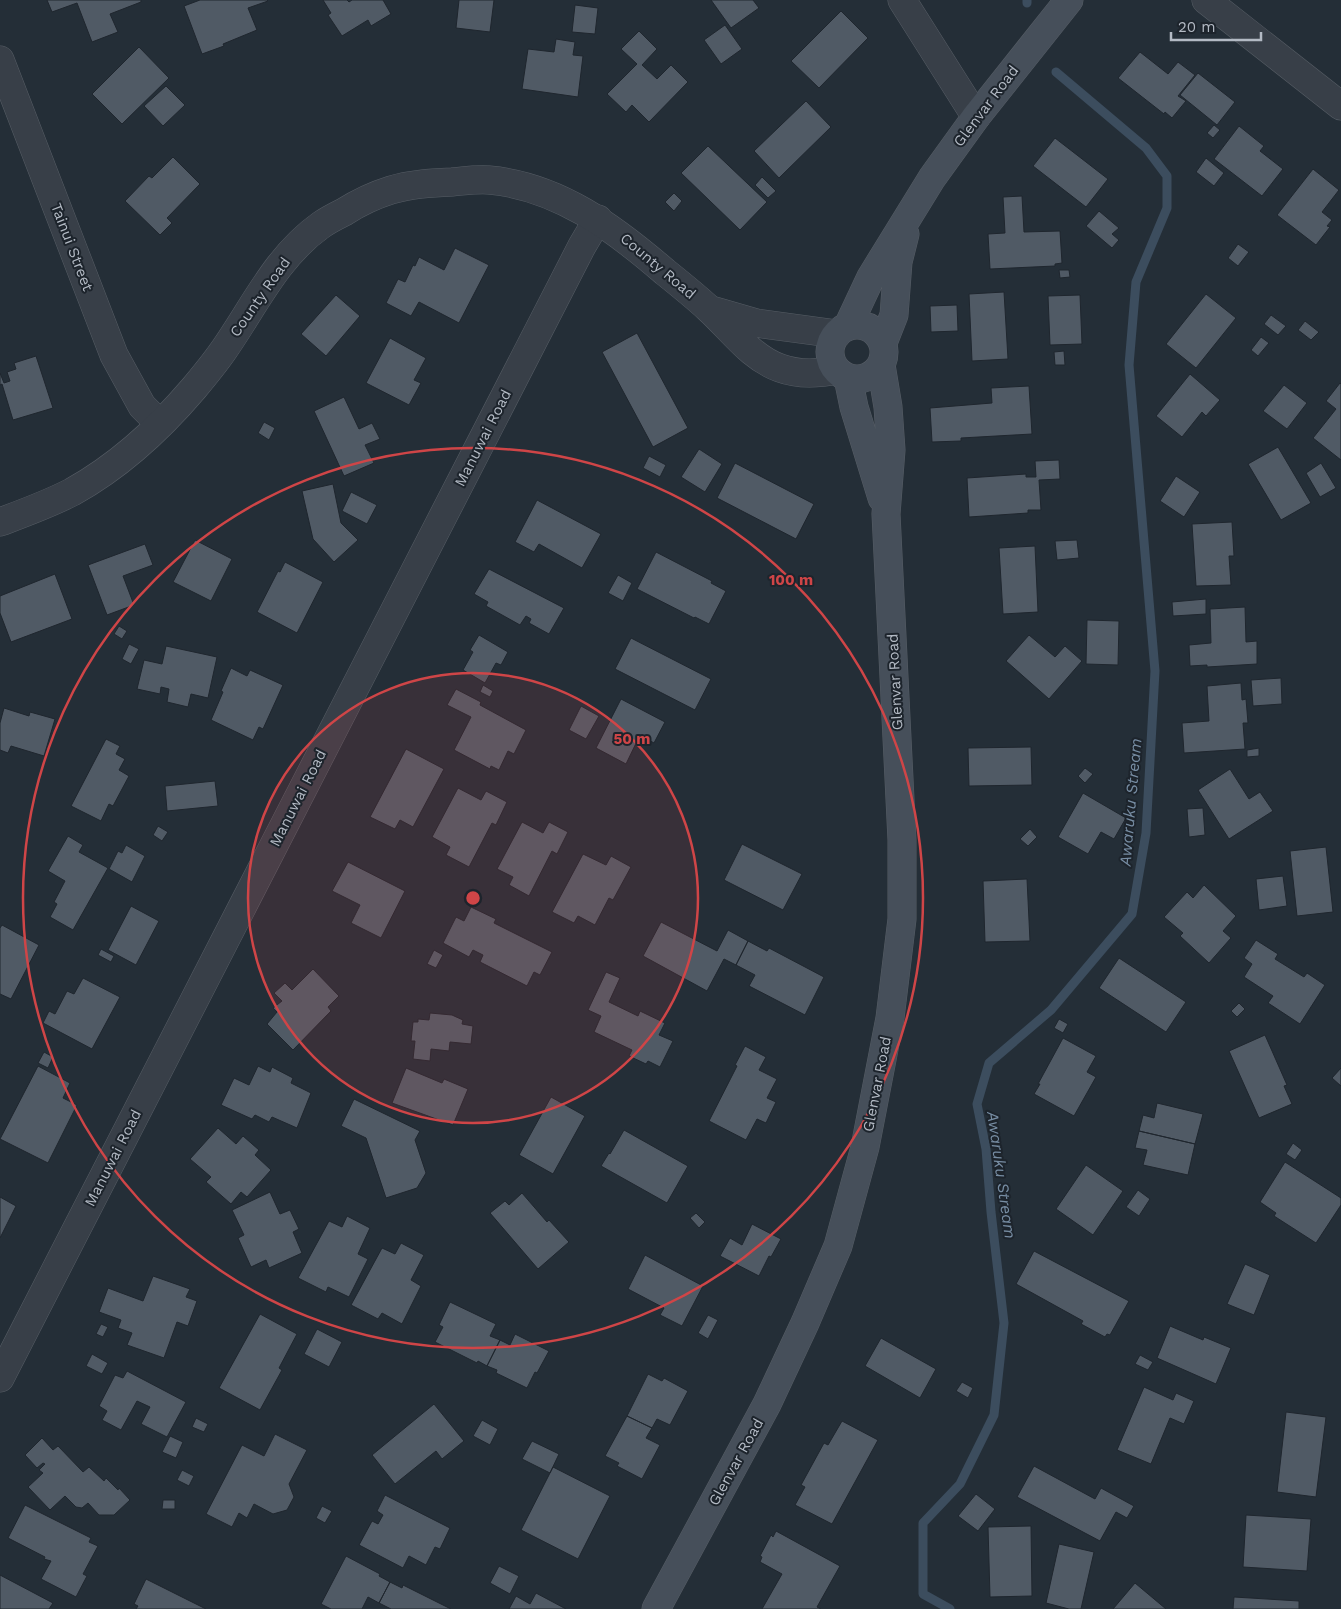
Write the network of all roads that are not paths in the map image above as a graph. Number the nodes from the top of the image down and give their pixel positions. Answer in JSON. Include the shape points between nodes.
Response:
{"nodes":[{"id":1,"x":902,"y":0,"type":"edge"},
{"id":2,"x":1069,"y":0,"type":"edge"},
{"id":3,"x":1206,"y":0,"type":"edge"},
{"id":4,"x":0,"y":60,"type":"edge"},
{"id":5,"x":1341,"y":106,"type":"edge"},
{"id":6,"x":976,"y":117,"type":"junction"},
{"id":7,"x":910,"y":216,"type":"junction"},
{"id":8,"x":598,"y":218,"type":"junction"},
{"id":9,"x":709,"y":309,"type":"junction"},
{"id":10,"x":843,"y":330,"type":"junction"},
{"id":11,"x":882,"y":354,"type":"junction"},
{"id":12,"x":842,"y":374,"type":"junction"},
{"id":13,"x":160,"y":424,"type":"junction"},
{"id":14,"x":886,"y":514,"type":"junction"},
{"id":15,"x":0,"y":522,"type":"edge"},
{"id":16,"x":0,"y":1378,"type":"edge"},
{"id":17,"x":656,"y":1609,"type":"edge"}],
"edges":[{"from":1,"to":6,"type":"street"},
{"from":2,"to":6,"type":"main road","name":"Glenvar Road"},
{"from":3,"to":5,"type":"street"},
{"from":4,"to":13,"type":"street","name":"Tainui Street","via":[[114,355],[142,406]]},
{"from":6,"to":7,"type":"main road","name":"Glenvar Road","via":[[932,178]]},
{"from":7,"to":10,"type":"main road","name":"Glenvar Road","via":[[870,277]]},
{"from":7,"to":11,"type":"main road","name":"Glenvar Road","via":[[898,262],[894,316]]},
{"from":8,"to":9,"type":"street","name":"County Road","via":[[635,245]]},
{"from":8,"to":13,"type":"street","name":"County Road","via":[[527,187],[488,180],[425,183],[389,190],[356,205],[321,225],[292,251],[268,280],[223,351]]},
{"from":8,"to":16,"type":"street","name":"Manuwai Road"},
{"from":9,"to":10,"type":"street","name":"County Road","via":[[756,323]]},
{"from":9,"to":12,"type":"street","name":"County Road","via":[[739,340],[779,368],[801,373]]},
{"from":10,"to":11,"type":"main road","via":[[866,326],[877,333]]},
{"from":10,"to":12,"type":"main road","name":"Glenvar Road","via":[[833,339],[830,352],[833,365]]},
{"from":11,"to":12,"type":"main road","via":[[871,376],[856,380]]},
{"from":11,"to":14,"type":"main road","name":"Glenvar Road","via":[[891,450]]},
{"from":12,"to":14,"type":"main road","name":"Glenvar Road"},
{"from":13,"to":15,"type":"street","name":"County Road","via":[[122,459],[72,491]]},
{"from":14,"to":17,"type":"main road","name":"Glenvar Road","via":[[902,840],[902,919],[890,1018],[865,1148],[838,1246],[805,1323],[767,1404]]}]}
